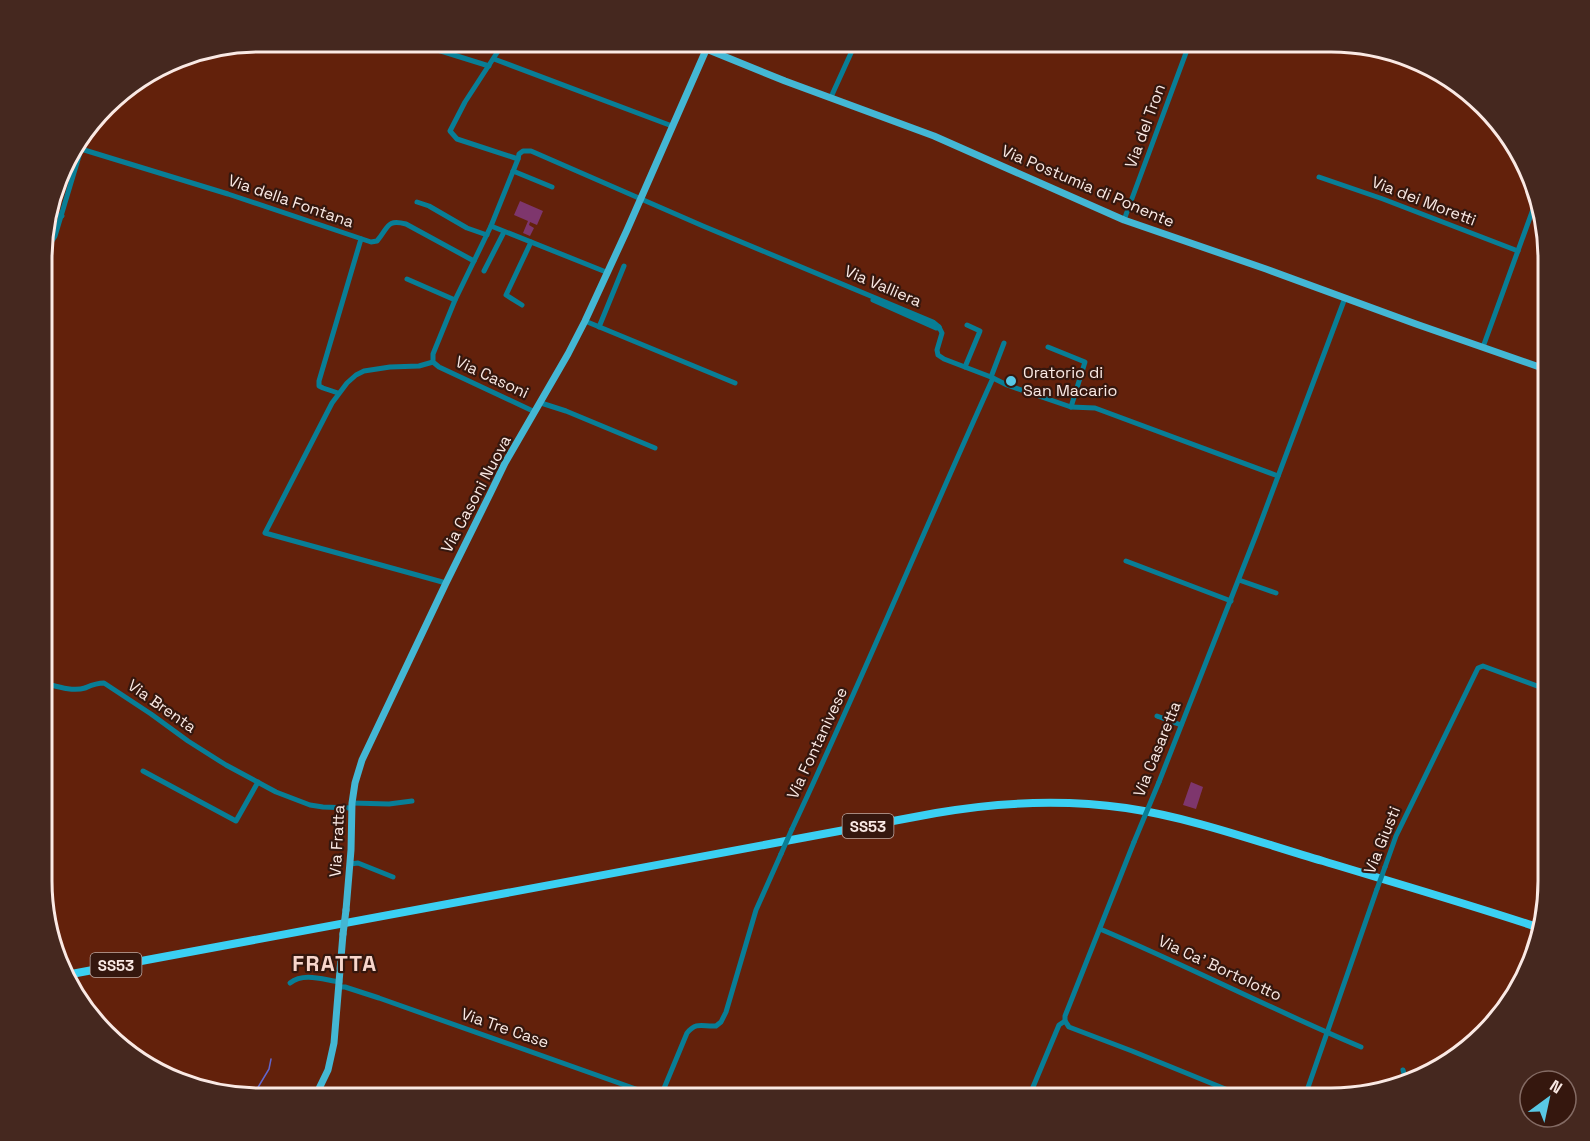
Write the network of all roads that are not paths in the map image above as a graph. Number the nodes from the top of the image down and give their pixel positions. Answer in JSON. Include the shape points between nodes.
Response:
{"nodes":[{"id":1,"x":445,"y":52,"type":"edge"},
{"id":2,"x":498,"y":52,"type":"edge"},
{"id":3,"x":705,"y":52,"type":"edge"},
{"id":4,"x":712,"y":52,"type":"edge"},
{"id":5,"x":851,"y":53,"type":"edge"},
{"id":6,"x":1186,"y":53,"type":"edge"},
{"id":7,"x":494,"y":59,"type":"junction"},
{"id":8,"x":489,"y":66,"type":"junction"},
{"id":9,"x":831,"y":97,"type":"junction"},
{"id":10,"x":672,"y":126,"type":"junction"},
{"id":11,"x":84,"y":150,"type":"edge"},
{"id":12,"x":518,"y":159,"type":"junction"},
{"id":13,"x":77,"y":162,"type":"edge"},
{"id":14,"x":513,"y":171,"type":"junction"},
{"id":15,"x":1319,"y":177,"type":"dead end"},
{"id":16,"x":552,"y":187,"type":"dead end"},
{"id":17,"x":639,"y":201,"type":"junction"},
{"id":18,"x":417,"y":202,"type":"dead end"},
{"id":19,"x":1532,"y":213,"type":"edge"},
{"id":20,"x":58,"y":215,"type":"edge"},
{"id":21,"x":62,"y":216,"type":"junction"},
{"id":22,"x":1124,"y":220,"type":"junction"},
{"id":23,"x":491,"y":226,"type":"junction"},
{"id":24,"x":504,"y":232,"type":"junction"},
{"id":25,"x":487,"y":235,"type":"junction"},
{"id":26,"x":54,"y":238,"type":"edge"},
{"id":27,"x":361,"y":239,"type":"junction"},
{"id":28,"x":531,"y":242,"type":"junction"},
{"id":29,"x":1518,"y":251,"type":"junction"},
{"id":30,"x":474,"y":261,"type":"junction"},
{"id":31,"x":624,"y":266,"type":"dead end"},
{"id":32,"x":484,"y":271,"type":"dead end"},
{"id":33,"x":606,"y":272,"type":"junction"},
{"id":34,"x":407,"y":279,"type":"dead end"},
{"id":35,"x":1345,"y":298,"type":"junction"},
{"id":36,"x":455,"y":300,"type":"junction"},
{"id":37,"x":522,"y":305,"type":"dead end"},
{"id":38,"x":585,"y":321,"type":"junction"},
{"id":39,"x":967,"y":325,"type":"dead end"},
{"id":40,"x":599,"y":327,"type":"junction"},
{"id":41,"x":1004,"y":343,"type":"dead end"},
{"id":42,"x":1048,"y":347,"type":"dead end"},
{"id":43,"x":1483,"y":347,"type":"junction"},
{"id":44,"x":433,"y":362,"type":"junction"},
{"id":45,"x":1537,"y":366,"type":"edge"},
{"id":46,"x":965,"y":368,"type":"junction"},
{"id":47,"x":992,"y":377,"type":"junction"},
{"id":48,"x":735,"y":383,"type":"dead end"},
{"id":49,"x":338,"y":393,"type":"junction"},
{"id":50,"x":541,"y":403,"type":"junction"},
{"id":51,"x":1071,"y":407,"type":"junction"},
{"id":52,"x":536,"y":412,"type":"junction"},
{"id":53,"x":655,"y":448,"type":"dead end"},
{"id":54,"x":1278,"y":476,"type":"junction"},
{"id":55,"x":1126,"y":561,"type":"dead end"},
{"id":56,"x":1239,"y":580,"type":"junction"},
{"id":57,"x":446,"y":583,"type":"junction"},
{"id":58,"x":1276,"y":593,"type":"dead end"},
{"id":59,"x":438,"y":599,"type":"joint"},
{"id":60,"x":1231,"y":601,"type":"junction"},
{"id":61,"x":53,"y":685,"type":"edge"},
{"id":62,"x":1537,"y":686,"type":"edge"},
{"id":63,"x":1157,"y":716,"type":"dead end"},
{"id":64,"x":1181,"y":725,"type":"junction"},
{"id":65,"x":143,"y":771,"type":"dead end"},
{"id":66,"x":258,"y":782,"type":"junction"},
{"id":67,"x":412,"y":801,"type":"dead end"},
{"id":68,"x":352,"y":806,"type":"junction"},
{"id":69,"x":350,"y":864,"type":"junction"},
{"id":70,"x":393,"y":877,"type":"dead end"},
{"id":71,"x":1533,"y":926,"type":"edge"},
{"id":72,"x":1100,"y":929,"type":"junction"},
{"id":73,"x":74,"y":973,"type":"edge"},
{"id":74,"x":290,"y":983,"type":"dead end"},
{"id":75,"x":340,"y":984,"type":"junction"},
{"id":76,"x":1065,"y":1021,"type":"junction"},
{"id":77,"x":1327,"y":1033,"type":"junction"},
{"id":78,"x":1361,"y":1047,"type":"dead end"},
{"id":79,"x":1403,"y":1070,"type":"dead end"},
{"id":80,"x":1404,"y":1075,"type":"edge"},
{"id":81,"x":319,"y":1088,"type":"edge"},
{"id":82,"x":634,"y":1088,"type":"edge"},
{"id":83,"x":666,"y":1088,"type":"edge"},
{"id":84,"x":1033,"y":1088,"type":"edge"},
{"id":85,"x":1222,"y":1088,"type":"edge"},
{"id":86,"x":1308,"y":1088,"type":"edge"}],
"edges":[{"from":1,"to":8,"type":"street"},
{"from":2,"to":7,"type":"street"},
{"from":3,"to":10,"type":"main road","name":"Via Casoni Nuova"},
{"from":4,"to":9,"type":"main road","name":"Via Postumia di Ponente"},
{"from":5,"to":9,"type":"street"},
{"from":6,"to":22,"type":"street","name":"Via del Tron"},
{"from":7,"to":8,"type":"street"},
{"from":7,"to":10,"type":"street"},
{"from":8,"to":12,"type":"street","via":[[450,131],[457,139]]},
{"from":9,"to":22,"type":"main road","name":"Via Postumia di Ponente","via":[[934,136]]},
{"from":10,"to":17,"type":"main road","name":"Via Casoni Nuova"},
{"from":11,"to":27,"type":"street","name":"Via della Fontana"},
{"from":12,"to":14,"type":"street","name":"Via Casoni"},
{"from":12,"to":17,"type":"street","name":"Via Valliera","via":[[523,151],[531,151]]},
{"from":13,"to":21,"type":"street"},
{"from":14,"to":16,"type":"street"},
{"from":14,"to":23,"type":"street","name":"Via Casoni"},
{"from":15,"to":29,"type":"street","name":"Via dei Moretti"},
{"from":17,"to":33,"type":"main road","name":"Via Casoni Nuova"},
{"from":17,"to":46,"type":"street","name":"Via Valliera","via":[[939,327],[942,333],[938,355]]},
{"from":18,"to":25,"type":"street"},
{"from":19,"to":29,"type":"street"},
{"from":20,"to":21,"type":"street"},
{"from":21,"to":26,"type":"street"},
{"from":22,"to":35,"type":"main road","name":"Via Postumia di Ponente"},
{"from":23,"to":24,"type":"street"},
{"from":23,"to":25,"type":"street","name":"Via Casoni"},
{"from":24,"to":28,"type":"street"},
{"from":24,"to":32,"type":"street"},
{"from":25,"to":30,"type":"street","name":"Via Casoni"},
{"from":27,"to":30,"type":"street","via":[[377,241],[389,224],[396,221]]},
{"from":27,"to":49,"type":"street","name":"Via della Fontana","via":[[319,381],[323,388]]},
{"from":28,"to":33,"type":"street"},
{"from":28,"to":37,"type":"street","via":[[506,295]]},
{"from":29,"to":43,"type":"street"},
{"from":30,"to":36,"type":"street","name":"Via Casoni"},
{"from":31,"to":40,"type":"street"},
{"from":33,"to":38,"type":"main road","name":"Via Casoni Nuova"},
{"from":34,"to":36,"type":"street"},
{"from":35,"to":43,"type":"main road","name":"Via Postumia di Ponente"},
{"from":35,"to":54,"type":"street","name":"Via Casaretta"},
{"from":36,"to":44,"type":"street","name":"Via Casoni"},
{"from":38,"to":40,"type":"street"},
{"from":38,"to":50,"type":"main road","name":"Via Casoni Nuova"},
{"from":39,"to":46,"type":"street","via":[[980,331]]},
{"from":40,"to":48,"type":"street"},
{"from":41,"to":47,"type":"street","name":"Via Fontanivese"},
{"from":42,"to":51,"type":"street","via":[[1085,362]]},
{"from":43,"to":45,"type":"main road","name":"Via Postumia di Ponente"},
{"from":44,"to":49,"type":"street","via":[[364,371]]},
{"from":44,"to":52,"type":"street","name":"Via Casoni"},
{"from":46,"to":47,"type":"street"},
{"from":47,"to":51,"type":"street"},
{"from":47,"to":83,"type":"street","name":"Via Fontanivese","bridge":true,"via":[[855,694],[756,910],[726,1012],[716,1026],[700,1024],[687,1033]]},
{"from":49,"to":57,"type":"street","via":[[265,532]]},
{"from":50,"to":52,"type":"main road","name":"Via Casoni Nuova"},
{"from":50,"to":53,"type":"street"},
{"from":51,"to":54,"type":"street","via":[[1095,408]]},
{"from":52,"to":57,"type":"main road","name":"Via Casoni Nuova","via":[[505,464]]},
{"from":54,"to":56,"type":"street","name":"Via Casaretta"},
{"from":55,"to":60,"type":"street"},
{"from":56,"to":58,"type":"street"},
{"from":56,"to":60,"type":"street","name":"Via Casaretta"},
{"from":57,"to":59,"type":"main road","name":"Via Casoni Nuova"},
{"from":59,"to":68,"type":"main road","name":"Via Fratta","via":[[362,760]]},
{"from":60,"to":64,"type":"street","name":"Via Casaretta"},
{"from":61,"to":66,"type":"street","name":"Via Brenta","via":[[77,689],[104,683],[188,741]]},
{"from":62,"to":77,"type":"street","name":"Via Giusti","bridge":true,"via":[[1483,666],[1478,668],[1396,836]]},
{"from":63,"to":64,"type":"street"},
{"from":64,"to":72,"type":"street","name":"Via Casaretta","bridge":true},
{"from":65,"to":66,"type":"street","via":[[236,821]]},
{"from":66,"to":68,"type":"street","name":"Via Brenta","via":[[310,805]]},
{"from":67,"to":68,"type":"street","name":"Via Brenta"},
{"from":68,"to":69,"type":"main road","name":"Via Fratta"},
{"from":69,"to":70,"type":"street","via":[[358,863]]},
{"from":69,"to":75,"type":"main road","name":"Via Fratta","bridge":true},
{"from":71,"to":73,"type":"highway","number":"SS53","via":[[1178,818],[1092,804],[1028,802],[936,813]]},
{"from":72,"to":76,"type":"street","name":"Via Casaretta"},
{"from":72,"to":77,"type":"street","name":"Via Ca' Bortolotto"},
{"from":74,"to":75,"type":"street","name":"Via Tre Case","via":[[305,977]]},
{"from":75,"to":81,"type":"main road","name":"Via Fratta","via":[[331,1060]]},
{"from":75,"to":82,"type":"street","name":"Via Tre Case"},
{"from":76,"to":84,"type":"street","name":"Via Casaretta","via":[[1059,1025]]},
{"from":76,"to":85,"type":"street","via":[[1069,1027]]},
{"from":77,"to":78,"type":"street","name":"Via Ca' Bortolotto"},
{"from":77,"to":86,"type":"street","name":"Via Giusti"},
{"from":79,"to":80,"type":"street"}]}
